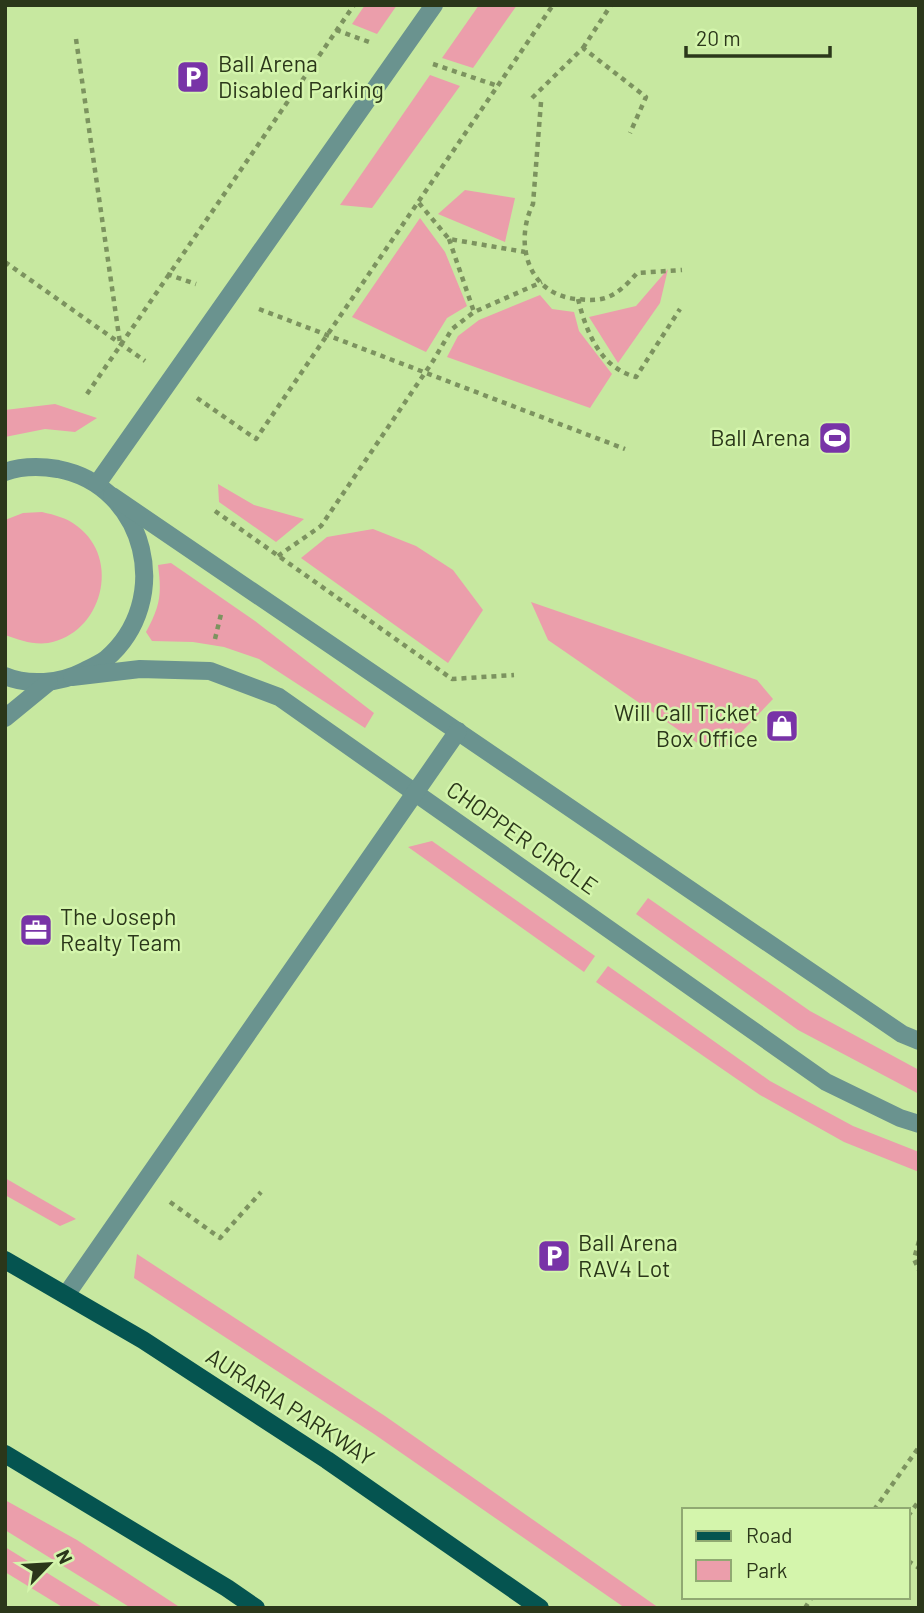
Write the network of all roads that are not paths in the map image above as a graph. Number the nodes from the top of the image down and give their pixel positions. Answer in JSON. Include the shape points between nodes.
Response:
{"nodes":[{"id":1,"x":434,"y":5,"type":"edge"},
{"id":2,"x":5,"y":472,"type":"edge"},
{"id":3,"x":97,"y":484,"type":"junction"},
{"id":4,"x":112,"y":496,"type":"junction"},
{"id":5,"x":5,"y":676,"type":"edge"},
{"id":6,"x":72,"y":677,"type":"junction"},
{"id":7,"x":49,"y":682,"type":"junction"},
{"id":8,"x":5,"y":719,"type":"edge"},
{"id":9,"x":458,"y":731,"type":"junction"},
{"id":10,"x":415,"y":793,"type":"junction"},
{"id":11,"x":919,"y":1041,"type":"edge"},
{"id":12,"x":919,"y":1124,"type":"edge"},
{"id":13,"x":5,"y":1260,"type":"edge"},
{"id":14,"x":66,"y":1295,"type":"junction"},
{"id":15,"x":5,"y":1454,"type":"edge"},
{"id":16,"x":256,"y":1608,"type":"edge"},
{"id":17,"x":540,"y":1608,"type":"edge"}],
"edges":[{"from":1,"to":3,"type":"street"},
{"from":2,"to":3,"type":"street","via":[[43,466],[71,471]]},
{"from":3,"to":4,"type":"street"},
{"from":4,"to":6,"type":"street","via":[[134,526],[145,561],[143,598],[129,632],[105,659]]},
{"from":4,"to":9,"type":"street"},
{"from":5,"to":7,"type":"street"},
{"from":6,"to":7,"type":"street"},
{"from":6,"to":10,"type":"street","name":"CHOPPER CIRCLE","via":[[140,669],[210,671],[279,697]]},
{"from":7,"to":8,"type":"street"},
{"from":9,"to":10,"type":"street"},
{"from":9,"to":11,"type":"street","via":[[902,1034]]},
{"from":10,"to":12,"type":"street","name":"CHOPPER CIRCLE","via":[[826,1082]]},
{"from":10,"to":14,"type":"street"},
{"from":13,"to":14,"type":"main road","name":"AURARIA PARKWAY"},
{"from":14,"to":17,"type":"main road","name":"AURARIA PARKWAY","via":[[316,1452]]},
{"from":15,"to":16,"type":"main road"}]}
